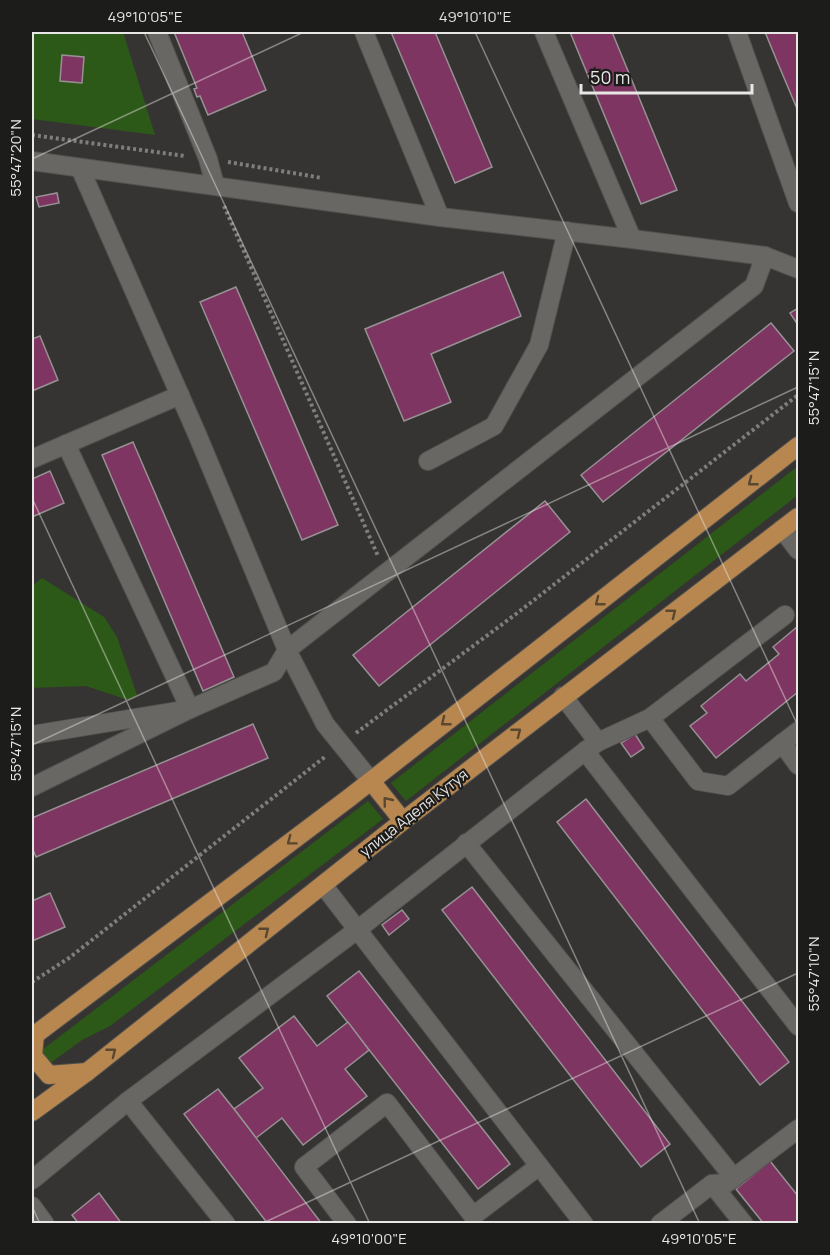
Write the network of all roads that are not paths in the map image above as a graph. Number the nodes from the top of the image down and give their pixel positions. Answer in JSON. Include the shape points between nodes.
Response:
{"nodes":[{"id":1,"x":157,"y":32,"type":"edge"},
{"id":2,"x":364,"y":32,"type":"edge"},
{"id":3,"x":544,"y":32,"type":"edge"},
{"id":4,"x":737,"y":32,"type":"edge"},
{"id":5,"x":32,"y":161,"type":"edge"},
{"id":6,"x":80,"y":168,"type":"junction"},
{"id":7,"x":215,"y":185,"type":"junction"},
{"id":8,"x":798,"y":203,"type":"edge"},
{"id":9,"x":440,"y":217,"type":"junction"},
{"id":10,"x":567,"y":231,"type":"junction"},
{"id":11,"x":632,"y":239,"type":"junction"},
{"id":12,"x":765,"y":256,"type":"junction"},
{"id":13,"x":798,"y":269,"type":"edge"},
{"id":14,"x":180,"y":395,"type":"junction"},
{"id":15,"x":66,"y":444,"type":"junction"},
{"id":16,"x":798,"y":446,"type":"edge"},
{"id":17,"x":32,"y":459,"type":"edge"},
{"id":18,"x":428,"y":461,"type":"dead end"},
{"id":19,"x":798,"y":517,"type":"edge"},
{"id":20,"x":782,"y":529,"type":"junction"},
{"id":21,"x":798,"y":550,"type":"edge"},
{"id":22,"x":785,"y":615,"type":"dead end"},
{"id":23,"x":287,"y":650,"type":"junction"},
{"id":24,"x":563,"y":696,"type":"junction"},
{"id":25,"x":190,"y":709,"type":"junction"},
{"id":26,"x":650,"y":718,"type":"junction"},
{"id":27,"x":798,"y":731,"type":"edge"},
{"id":28,"x":32,"y":735,"type":"edge"},
{"id":29,"x":782,"y":743,"type":"junction"},
{"id":30,"x":591,"y":746,"type":"junction"},
{"id":31,"x":798,"y":765,"type":"edge"},
{"id":32,"x":371,"y":781,"type":"junction"},
{"id":33,"x":32,"y":787,"type":"edge"},
{"id":34,"x":403,"y":821,"type":"junction"},
{"id":35,"x":466,"y":843,"type":"junction"},
{"id":36,"x":323,"y":885,"type":"junction"},
{"id":37,"x":357,"y":930,"type":"junction"},
{"id":38,"x":798,"y":1026,"type":"edge"},
{"id":39,"x":33,"y":1035,"type":"edge"},
{"id":40,"x":87,"y":1072,"type":"junction"},
{"id":41,"x":128,"y":1101,"type":"junction"},
{"id":42,"x":32,"y":1112,"type":"edge"},
{"id":43,"x":798,"y":1129,"type":"edge"},
{"id":44,"x":539,"y":1166,"type":"junction"},
{"id":45,"x":734,"y":1178,"type":"junction"},
{"id":46,"x":32,"y":1180,"type":"edge"},
{"id":47,"x":712,"y":1184,"type":"junction"},
{"id":48,"x":32,"y":1206,"type":"edge"},
{"id":49,"x":45,"y":1224,"type":"edge"},
{"id":50,"x":226,"y":1224,"type":"edge"},
{"id":51,"x":347,"y":1224,"type":"edge"},
{"id":52,"x":584,"y":1224,"type":"edge"},
{"id":53,"x":660,"y":1224,"type":"edge"},
{"id":54,"x":744,"y":1224,"type":"edge"}],
"edges":[{"from":1,"to":7,"type":"street"},
{"from":2,"to":9,"type":"street"},
{"from":3,"to":11,"type":"street"},
{"from":4,"to":8,"type":"street"},
{"from":5,"to":6,"type":"street"},
{"from":6,"to":7,"type":"street"},
{"from":6,"to":14,"type":"street"},
{"from":7,"to":9,"type":"street"},
{"from":9,"to":10,"type":"street"},
{"from":10,"to":11,"type":"street"},
{"from":10,"to":18,"type":"street","via":[[539,345],[494,426]]},
{"from":11,"to":12,"type":"street"},
{"from":12,"to":13,"type":"street"},
{"from":12,"to":23,"type":"street","via":[[754,286]]},
{"from":14,"to":15,"type":"street"},
{"from":14,"to":23,"type":"street"},
{"from":15,"to":17,"type":"street"},
{"from":15,"to":25,"type":"street"},
{"from":16,"to":32,"type":"main road","one_way":true},
{"from":19,"to":20,"type":"main road","name":"улица Аделя Кутуя"},
{"from":20,"to":21,"type":"street"},
{"from":24,"to":20,"type":"main road","name":"улица Аделя Кутуя","one_way":true},
{"from":22,"to":26,"type":"street"},
{"from":23,"to":25,"type":"street","via":[[274,672]]},
{"from":23,"to":32,"type":"street","via":[[325,724]]},
{"from":24,"to":30,"type":"street"},
{"from":34,"to":24,"type":"main road","name":"улица Аделя Кутуя","one_way":true},
{"from":25,"to":28,"type":"street"},
{"from":25,"to":33,"type":"street"},
{"from":26,"to":29,"type":"street","via":[[698,781],[728,786]]},
{"from":26,"to":30,"type":"street"},
{"from":27,"to":29,"type":"street"},
{"from":29,"to":31,"type":"street"},
{"from":30,"to":35,"type":"street"},
{"from":30,"to":38,"type":"street"},
{"from":34,"to":32,"type":"main road","one_way":true},
{"from":32,"to":39,"type":"main road","one_way":true},
{"from":34,"to":36,"type":"main road","name":"улица Аделя Кутуя"},
{"from":35,"to":37,"type":"street"},
{"from":35,"to":45,"type":"street"},
{"from":36,"to":37,"type":"street"},
{"from":40,"to":36,"type":"main road","name":"улица Аделя Кутуя","one_way":true},
{"from":37,"to":41,"type":"street"},
{"from":37,"to":44,"type":"street"},
{"from":39,"to":40,"type":"main road","via":[[33,1056],[49,1075]]},
{"from":40,"to":42,"type":"main road","name":"улица Аделя Кутуя"},
{"from":41,"to":46,"type":"street"},
{"from":41,"to":50,"type":"street"},
{"from":43,"to":45,"type":"street"},
{"from":44,"to":51,"type":"street","via":[[473,1216],[387,1103],[304,1167]]},
{"from":44,"to":52,"type":"street"},
{"from":45,"to":47,"type":"street"},
{"from":47,"to":53,"type":"street"},
{"from":47,"to":54,"type":"street"},
{"from":48,"to":49,"type":"street"}]}
